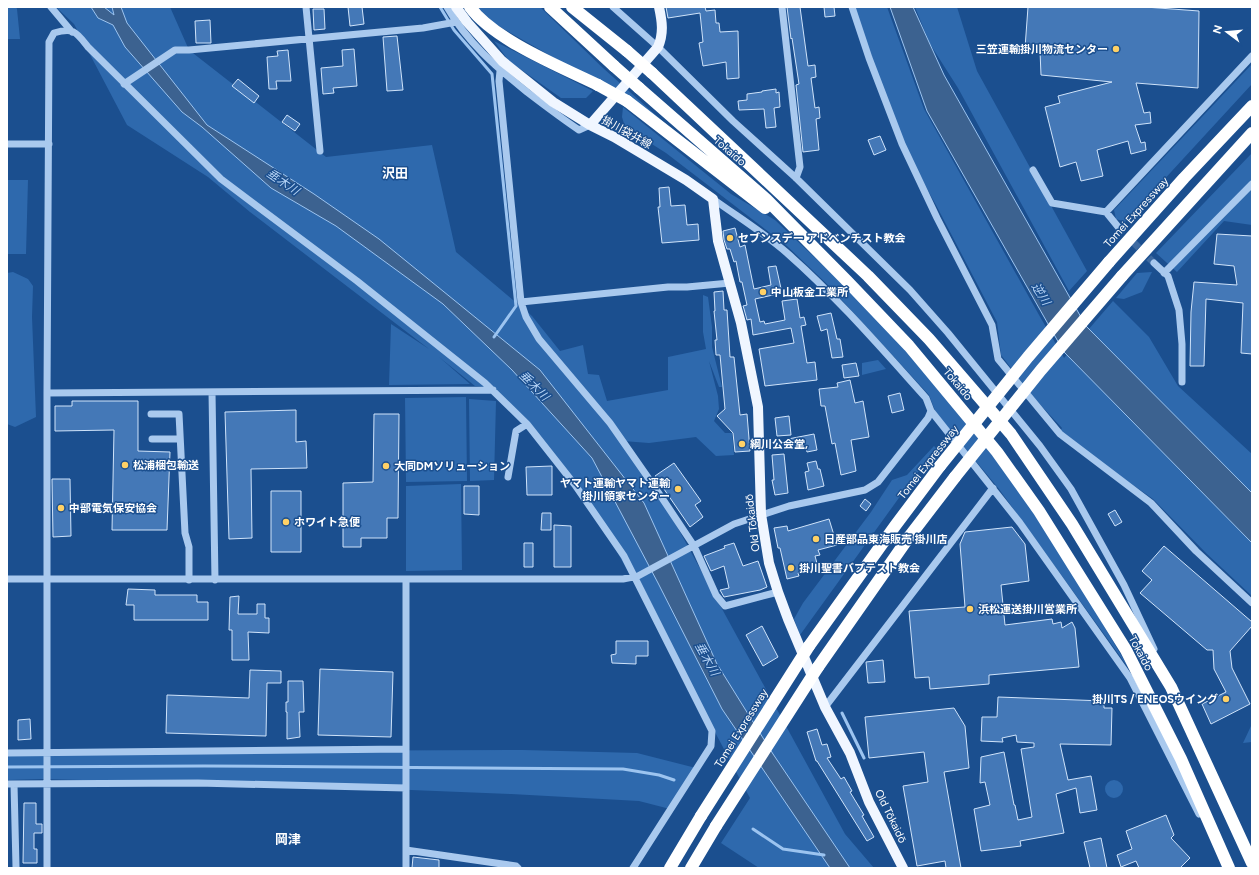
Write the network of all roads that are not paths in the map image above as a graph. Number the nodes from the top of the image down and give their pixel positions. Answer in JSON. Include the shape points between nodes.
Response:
{"nodes":[{"id":1,"x":51,"y":7,"type":"edge"},
{"id":2,"x":306,"y":7,"type":"edge"},
{"id":3,"x":447,"y":7,"type":"edge"},
{"id":4,"x":456,"y":7,"type":"edge"},
{"id":5,"x":470,"y":7,"type":"edge"},
{"id":6,"x":550,"y":7,"type":"edge"},
{"id":7,"x":572,"y":7,"type":"edge"},
{"id":8,"x":577,"y":7,"type":"edge"},
{"id":9,"x":613,"y":7,"type":"edge"},
{"id":10,"x":659,"y":7,"type":"edge"},
{"id":11,"x":782,"y":7,"type":"edge"},
{"id":12,"x":852,"y":7,"type":"edge"},
{"id":13,"x":456,"y":22,"type":"junction"},
{"id":14,"x":590,"y":22,"type":"junction"},
{"id":15,"x":72,"y":32,"type":"junction"},
{"id":16,"x":309,"y":38,"type":"junction"},
{"id":17,"x":658,"y":46,"type":"junction"},
{"id":18,"x":1252,"y":56,"type":"edge"},
{"id":19,"x":500,"y":71,"type":"junction"},
{"id":20,"x":124,"y":84,"type":"junction"},
{"id":21,"x":1252,"y":106,"type":"edge"},
{"id":22,"x":590,"y":125,"type":"junction"},
{"id":23,"x":1252,"y":133,"type":"edge"},
{"id":24,"x":7,"y":144,"type":"edge"},
{"id":25,"x":49,"y":144,"type":"junction"},
{"id":26,"x":320,"y":151,"type":"dead end"},
{"id":27,"x":1033,"y":170,"type":"dead end"},
{"id":28,"x":796,"y":178,"type":"junction"},
{"id":29,"x":1252,"y":184,"type":"edge"},
{"id":30,"x":713,"y":199,"type":"junction"},
{"id":31,"x":1106,"y":212,"type":"junction"},
{"id":32,"x":1119,"y":228,"type":"tunnel mouth"},
{"id":33,"x":799,"y":232,"type":"junction"},
{"id":34,"x":1154,"y":263,"type":"tunnel mouth"},
{"id":35,"x":1164,"y":273,"type":"junction"},
{"id":36,"x":730,"y":283,"type":"junction"},
{"id":37,"x":521,"y":302,"type":"junction"},
{"id":38,"x":1182,"y":382,"type":"dead end"},
{"id":39,"x":493,"y":390,"type":"junction"},
{"id":40,"x":212,"y":392,"type":"junction"},
{"id":41,"x":47,"y":393,"type":"junction"},
{"id":42,"x":931,"y":411,"type":"junction"},
{"id":43,"x":151,"y":414,"type":"dead end"},
{"id":44,"x":527,"y":424,"type":"junction"},
{"id":45,"x":152,"y":439,"type":"dead end"},
{"id":46,"x":180,"y":439,"type":"junction"},
{"id":47,"x":508,"y":477,"type":"dead end"},
{"id":48,"x":993,"y":488,"type":"junction"},
{"id":49,"x":761,"y":514,"type":"junction"},
{"id":50,"x":694,"y":546,"type":"junction"},
{"id":51,"x":636,"y":576,"type":"junction"},
{"id":52,"x":7,"y":579,"type":"edge"},
{"id":53,"x":47,"y":579,"type":"junction"},
{"id":54,"x":189,"y":580,"type":"junction"},
{"id":55,"x":214,"y":580,"type":"junction"},
{"id":56,"x":406,"y":580,"type":"junction"},
{"id":57,"x":778,"y":592,"type":"junction"},
{"id":58,"x":1252,"y":603,"type":"edge"},
{"id":59,"x":1171,"y":687,"type":"junction"},
{"id":60,"x":825,"y":707,"type":"junction"},
{"id":61,"x":406,"y":749,"type":"junction"},
{"id":62,"x":7,"y":753,"type":"edge"},
{"id":63,"x":47,"y":756,"type":"junction"},
{"id":64,"x":47,"y":781,"type":"junction"},
{"id":65,"x":10,"y":784,"type":"edge"},
{"id":66,"x":406,"y":785,"type":"junction"},
{"id":67,"x":406,"y":850,"type":"junction"},
{"id":68,"x":1252,"y":863,"type":"edge"},
{"id":69,"x":16,"y":867,"type":"edge"},
{"id":70,"x":47,"y":868,"type":"edge"},
{"id":71,"x":406,"y":868,"type":"edge"},
{"id":72,"x":518,"y":868,"type":"edge"},
{"id":73,"x":633,"y":868,"type":"edge"},
{"id":74,"x":670,"y":868,"type":"edge"},
{"id":75,"x":691,"y":868,"type":"edge"},
{"id":76,"x":902,"y":868,"type":"edge"},
{"id":77,"x":1228,"y":868,"type":"edge"}],
"edges":[{"from":1,"to":15,"type":"street"},
{"from":2,"to":16,"type":"street"},
{"from":3,"to":13,"type":"street"},
{"from":4,"to":22,"type":"main road","via":[[466,22],[502,61],[553,102]]},
{"from":5,"to":33,"type":"highway","bridge":true,"via":[[492,29],[511,41],[627,101],[761,206]]},
{"from":6,"to":33,"type":"highway","name":"Tokaido","bridge":true,"via":[[766,199]]},
{"from":7,"to":14,"type":"highway","name":"Tokaido"},
{"from":8,"to":14,"type":"highway"},
{"from":9,"to":17,"type":"street"},
{"from":10,"to":17,"type":"main road","name":"掛川袋井線","via":[[662,37]]},
{"from":11,"to":28,"type":"street","via":[[800,167]]},
{"from":12,"to":58,"type":"street","via":[[902,144],[992,325],[998,359],[1060,434],[1151,504],[1196,551]]},
{"from":13,"to":16,"type":"street","via":[[424,28]]},
{"from":13,"to":19,"type":"street"},
{"from":14,"to":59,"type":"highway","name":"Tokaido","bridge":true,"via":[[652,73],[930,339],[1011,434],[1072,524]]},
{"from":15,"to":20,"type":"street","via":[[77,33]]},
{"from":15,"to":25,"type":"street","via":[[64,30],[54,33],[49,42]]},
{"from":16,"to":20,"type":"street","via":[[175,50]]},
{"from":16,"to":26,"type":"street"},
{"from":17,"to":22,"type":"main road","name":"掛川袋井線"},
{"from":17,"to":28,"type":"street","via":[[733,121]]},
{"from":18,"to":31,"type":"street"},
{"from":19,"to":22,"type":"street","via":[[579,130]]},
{"from":19,"to":37,"type":"street"},
{"from":20,"to":39,"type":"street","via":[[221,179],[357,280]]},
{"from":21,"to":74,"type":"highway","name":"Tomei Expressway","bridge":true,"via":[[1109,262],[940,466],[809,646]]},
{"from":22,"to":30,"type":"main road","name":"掛川袋井線","via":[[686,180]]},
{"from":23,"to":75,"type":"highway","bridge":true,"via":[[1122,276],[1041,370],[909,537],[818,666]]},
{"from":24,"to":25,"type":"street"},
{"from":25,"to":41,"type":"street"},
{"from":27,"to":31,"type":"street","via":[[1052,204]]},
{"from":28,"to":59,"type":"street","via":[[910,290],[977,366],[1040,446],[1071,490],[1110,558]]},
{"from":29,"to":35,"type":"street"},
{"from":30,"to":36,"type":"main road","name":"Old Tōkaidō","via":[[718,241]]},
{"from":30,"to":42,"type":"street","via":[[787,254],[838,301],[926,398]]},
{"from":31,"to":32,"type":"street"},
{"from":33,"to":77,"type":"highway","name":"Tokaido","via":[[910,346],[997,452],[1039,511],[1126,650],[1181,759]]},
{"from":34,"to":35,"type":"street"},
{"from":35,"to":38,"type":"street","via":[[1168,276],[1179,310]]},
{"from":36,"to":37,"type":"street"},
{"from":36,"to":49,"type":"main road","name":"Old Tōkaidō","via":[[751,365],[758,407]]},
{"from":37,"to":50,"type":"street","via":[[526,317],[539,339],[610,423]]},
{"from":39,"to":40,"type":"street"},
{"from":39,"to":44,"type":"street"},
{"from":40,"to":41,"type":"street"},
{"from":40,"to":55,"type":"street"},
{"from":41,"to":53,"type":"street"},
{"from":42,"to":48,"type":"street"},
{"from":42,"to":49,"type":"street","via":[[924,424],[878,482],[865,490]]},
{"from":43,"to":46,"type":"street","via":[[179,414]]},
{"from":44,"to":47,"type":"street","via":[[516,431]]},
{"from":44,"to":51,"type":"street","via":[[575,484]]},
{"from":45,"to":46,"type":"street"},
{"from":46,"to":54,"type":"street","via":[[185,534],[189,547]]},
{"from":48,"to":60,"type":"street"},
{"from":48,"to":77,"type":"street","via":[[1130,678]]},
{"from":49,"to":50,"type":"street","via":[[734,524]]},
{"from":49,"to":57,"type":"main road","name":"Old Tōkaidō","via":[[769,563]]},
{"from":50,"to":51,"type":"street"},
{"from":50,"to":57,"type":"street","via":[[716,595],[725,606]]},
{"from":51,"to":56,"type":"street","via":[[623,579]]},
{"from":51,"to":73,"type":"street","via":[[712,731],[711,746]]},
{"from":52,"to":53,"type":"street"},
{"from":53,"to":54,"type":"street"},
{"from":53,"to":63,"type":"street"},
{"from":54,"to":55,"type":"street"},
{"from":55,"to":56,"type":"street"},
{"from":56,"to":61,"type":"street"},
{"from":57,"to":60,"type":"main road","name":"Old Tōkaidō"},
{"from":59,"to":68,"type":"highway","name":"Tokaido"},
{"from":60,"to":76,"type":"main road","name":"Old Tōkaidō","via":[[850,753],[869,802]]},
{"from":61,"to":63,"type":"street"},
{"from":61,"to":66,"type":"street"},
{"from":62,"to":63,"type":"street"},
{"from":63,"to":64,"type":"street"},
{"from":64,"to":65,"type":"street"},
{"from":64,"to":66,"type":"street"},
{"from":64,"to":70,"type":"street"},
{"from":65,"to":69,"type":"street"},
{"from":66,"to":67,"type":"street"},
{"from":67,"to":71,"type":"street"},
{"from":67,"to":72,"type":"street"}]}
